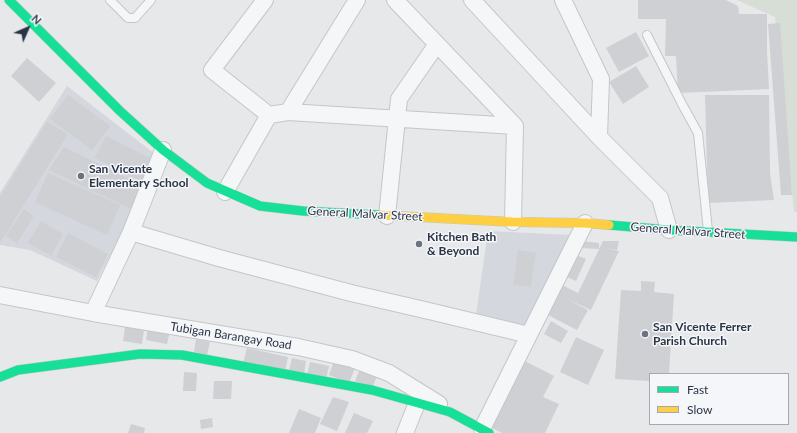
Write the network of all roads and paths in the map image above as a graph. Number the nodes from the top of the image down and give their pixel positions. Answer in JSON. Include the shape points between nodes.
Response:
{"nodes":[{"id":1,"x":9,"y":0,"type":"edge"},
{"id":2,"x":110,"y":0,"type":"edge"},
{"id":3,"x":151,"y":0,"type":"edge"},
{"id":4,"x":265,"y":0,"type":"edge"},
{"id":5,"x":357,"y":0,"type":"edge"},
{"id":6,"x":395,"y":0,"type":"edge"},
{"id":7,"x":472,"y":0,"type":"edge"},
{"id":8,"x":563,"y":0,"type":"edge"},
{"id":9,"x":648,"y":35,"type":"dead end"},
{"id":10,"x":437,"y":44,"type":"junction"},
{"id":11,"x":288,"y":112,"type":"junction"},
{"id":12,"x":269,"y":115,"type":"junction"},
{"id":13,"x":397,"y":118,"type":"junction"},
{"id":14,"x":515,"y":126,"type":"junction"},
{"id":15,"x":599,"y":137,"type":"junction"},
{"id":16,"x":164,"y":150,"type":"junction"},
{"id":17,"x":225,"y":192,"type":"junction"},
{"id":18,"x":387,"y":216,"type":"junction"},
{"id":19,"x":513,"y":222,"type":"junction"},
{"id":20,"x":585,"y":223,"type":"junction"},
{"id":21,"x":669,"y":230,"type":"junction"},
{"id":22,"x":131,"y":232,"type":"junction"},
{"id":23,"x":708,"y":232,"type":"junction"},
{"id":24,"x":797,"y":237,"type":"edge"},
{"id":25,"x":0,"y":295,"type":"edge"},
{"id":26,"x":93,"y":313,"type":"junction"},
{"id":27,"x":529,"y":335,"type":"junction"},
{"id":28,"x":0,"y":377,"type":"edge"},
{"id":29,"x":417,"y":403,"type":"junction"},
{"id":30,"x":450,"y":412,"type":"junction"},
{"id":31,"x":485,"y":431,"type":"edge"},
{"id":32,"x":405,"y":433,"type":"edge"}],
"edges":[{"from":1,"to":16,"type":"main road","name":"General Malvar Street","via":[[120,111]]},
{"from":2,"to":3,"type":"lane","via":[[128,18],[135,18]]},
{"from":4,"to":12,"type":"street","via":[[212,70]]},
{"from":5,"to":11,"type":"street"},
{"from":6,"to":10,"type":"street"},
{"from":7,"to":15,"type":"street"},
{"from":8,"to":15,"type":"street","via":[[601,79]]},
{"from":9,"to":23,"type":"lane","via":[[698,133]]},
{"from":10,"to":13,"type":"street","via":[[399,99]]},
{"from":10,"to":14,"type":"street"},
{"from":11,"to":12,"type":"street"},
{"from":11,"to":13,"type":"street"},
{"from":12,"to":17,"type":"street"},
{"from":13,"to":14,"type":"street"},
{"from":13,"to":18,"type":"street"},
{"from":14,"to":19,"type":"street"},
{"from":15,"to":21,"type":"street","via":[[660,198]]},
{"from":16,"to":17,"type":"main road","name":"General Malvar Street","via":[[188,170]]},
{"from":16,"to":22,"type":"street"},
{"from":17,"to":18,"type":"main road","name":"General Malvar Street","via":[[260,206]]},
{"from":18,"to":19,"type":"main road","name":"General Malvar Street"},
{"from":19,"to":20,"type":"main road","name":"General Malvar Street"},
{"from":20,"to":21,"type":"main road","name":"General Malvar Street"},
{"from":20,"to":27,"type":"street"},
{"from":21,"to":23,"type":"main road","name":"General Malvar Street"},
{"from":22,"to":26,"type":"street"},
{"from":22,"to":27,"type":"street","via":[[344,292]]},
{"from":23,"to":24,"type":"main road","name":"General Malvar Street"},
{"from":25,"to":26,"type":"street","name":"Tubigan Barangay Road"},
{"from":26,"to":30,"type":"street","name":"Tubigan Barangay Road","via":[[298,347],[352,359],[389,373]]},
{"from":27,"to":31,"type":"street"},
{"from":28,"to":29,"type":"main road","via":[[18,370],[140,354],[182,355],[372,390]]},
{"from":29,"to":30,"type":"main road"},
{"from":29,"to":32,"type":"street"},
{"from":30,"to":31,"type":"main road"}]}
